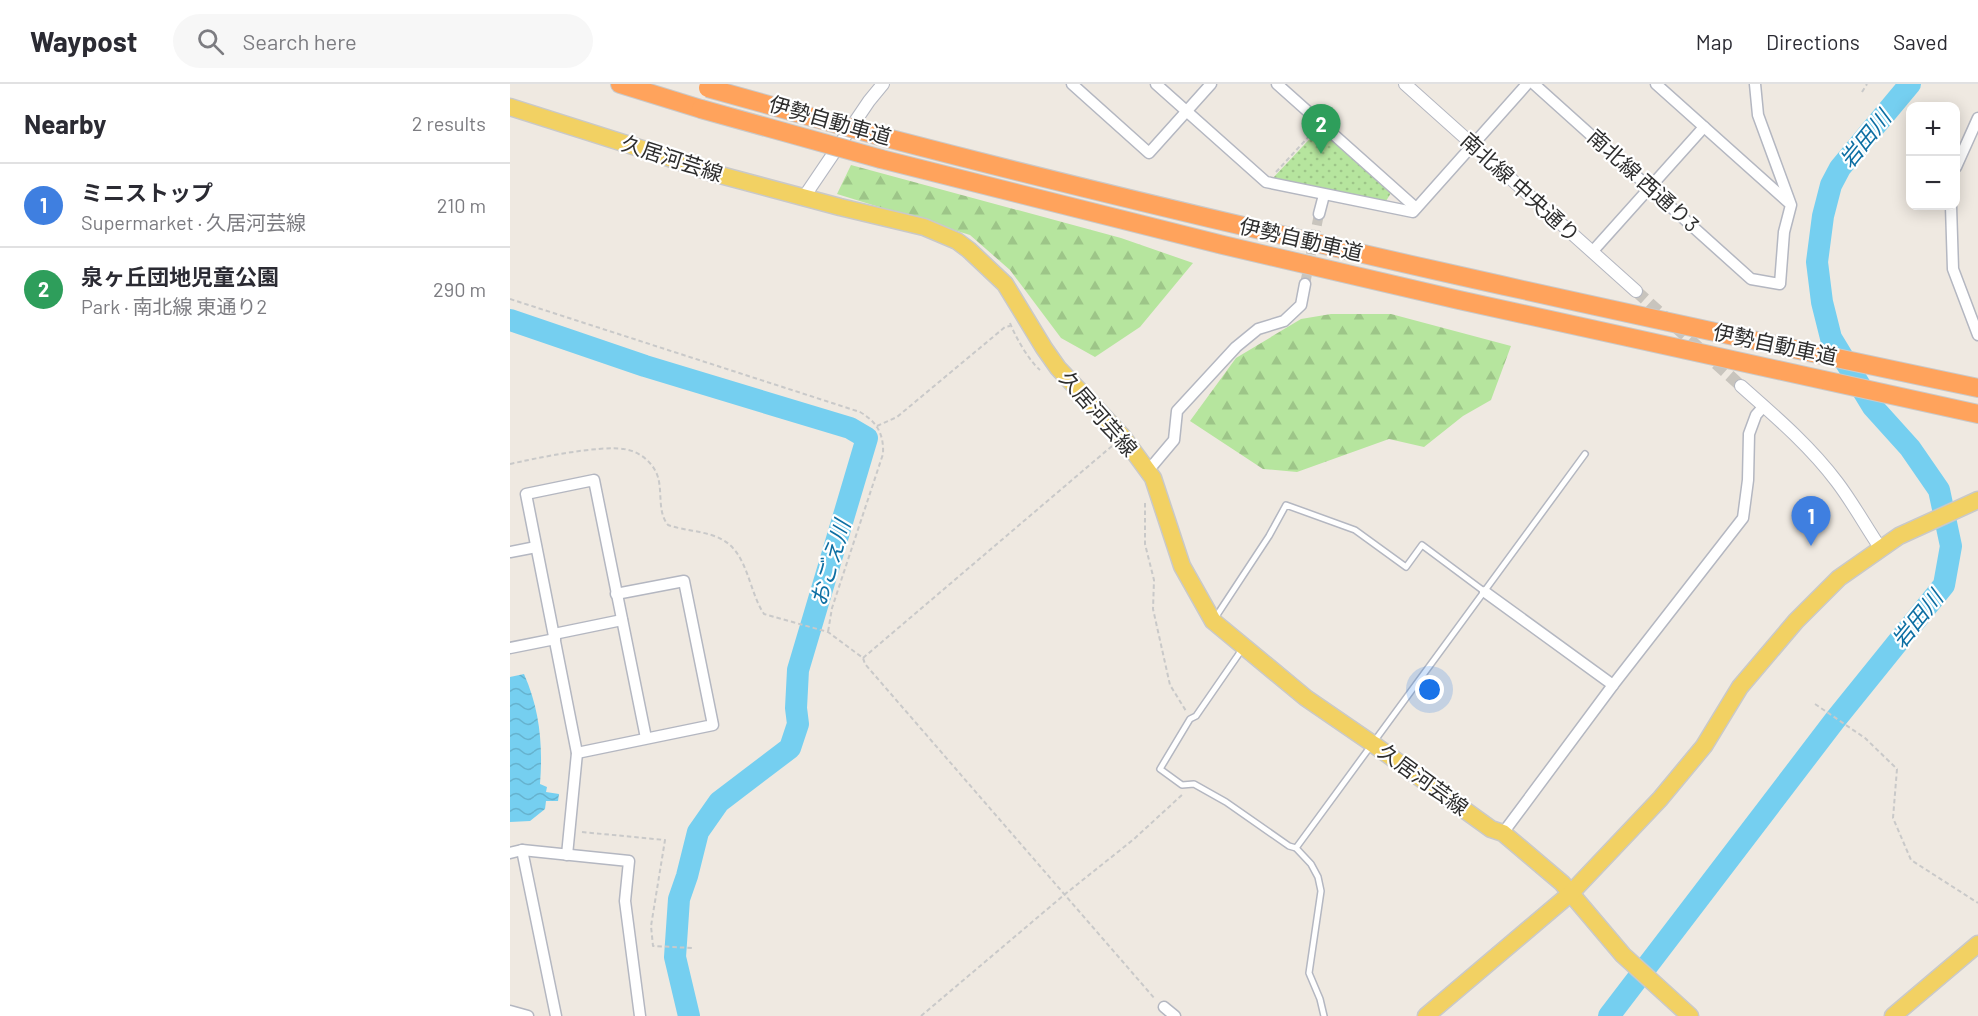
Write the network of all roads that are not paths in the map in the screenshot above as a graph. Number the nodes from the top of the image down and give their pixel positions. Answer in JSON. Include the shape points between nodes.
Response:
{"nodes":[{"id":1,"x":620,"y":84,"type":"edge"},
{"id":2,"x":883,"y":84,"type":"edge"},
{"id":3,"x":1072,"y":84,"type":"edge"},
{"id":4,"x":1156,"y":84,"type":"edge"},
{"id":5,"x":1210,"y":84,"type":"edge"},
{"id":6,"x":1277,"y":84,"type":"edge"},
{"id":7,"x":1405,"y":84,"type":"edge"},
{"id":8,"x":1527,"y":84,"type":"edge"},
{"id":9,"x":1534,"y":84,"type":"edge"},
{"id":10,"x":1656,"y":84,"type":"edge"},
{"id":11,"x":1755,"y":84,"type":"edge"},
{"id":12,"x":702,"y":86,"type":"edge"},
{"id":13,"x":510,"y":107,"type":"edge"},
{"id":14,"x":1186,"y":111,"type":"junction"},
{"id":15,"x":1978,"y":118,"type":"edge"},
{"id":16,"x":1704,"y":127,"type":"junction"},
{"id":17,"x":1473,"y":145,"type":"junction"},
{"id":18,"x":1960,"y":158,"type":"edge"},
{"id":19,"x":1650,"y":188,"type":"junction"},
{"id":20,"x":1324,"y":195,"type":"junction"},
{"id":21,"x":804,"y":197,"type":"junction"},
{"id":22,"x":1791,"y":205,"type":"junction"},
{"id":23,"x":1416,"y":208,"type":"junction"},
{"id":24,"x":1951,"y":210,"type":"edge"},
{"id":25,"x":1319,"y":214,"type":"tunnel mouth"},
{"id":26,"x":1592,"y":252,"type":"junction"},
{"id":27,"x":1305,"y":284,"type":"tunnel mouth"},
{"id":28,"x":1636,"y":291,"type":"tunnel mouth"},
{"id":29,"x":1978,"y":335,"type":"edge"},
{"id":30,"x":1741,"y":386,"type":"tunnel mouth"},
{"id":31,"x":1978,"y":388,"type":"edge"},
{"id":32,"x":1764,"y":406,"type":"junction"},
{"id":33,"x":1978,"y":414,"type":"edge"},
{"id":34,"x":1586,"y":454,"type":"dead end"},
{"id":35,"x":1147,"y":472,"type":"junction"},
{"id":36,"x":1978,"y":500,"type":"edge"},
{"id":37,"x":536,"y":547,"type":"junction"},
{"id":38,"x":1881,"y":549,"type":"junction"},
{"id":39,"x":510,"y":552,"type":"edge"},
{"id":40,"x":1485,"y":592,"type":"junction"},
{"id":41,"x":616,"y":594,"type":"junction"},
{"id":42,"x":621,"y":620,"type":"junction"},
{"id":43,"x":1213,"y":621,"type":"junction"},
{"id":44,"x":554,"y":636,"type":"junction"},
{"id":45,"x":1244,"y":647,"type":"junction"},
{"id":46,"x":510,"y":648,"type":"edge"},
{"id":47,"x":1613,"y":685,"type":"junction"},
{"id":48,"x":646,"y":738,"type":"junction"},
{"id":49,"x":1372,"y":744,"type":"junction"},
{"id":50,"x":577,"y":753,"type":"junction"},
{"id":51,"x":1503,"y":833,"type":"junction"},
{"id":52,"x":1296,"y":848,"type":"junction"},
{"id":53,"x":522,"y":850,"type":"junction"},
{"id":54,"x":510,"y":853,"type":"edge"},
{"id":55,"x":567,"y":855,"type":"junction"},
{"id":56,"x":1570,"y":894,"type":"junction"},
{"id":57,"x":1978,"y":944,"type":"edge"},
{"id":58,"x":1164,"y":1007,"type":"road end"},
{"id":59,"x":510,"y":1011,"type":"edge"},
{"id":60,"x":528,"y":1016,"type":"edge"},
{"id":61,"x":556,"y":1016,"type":"edge"},
{"id":62,"x":640,"y":1016,"type":"edge"},
{"id":63,"x":1175,"y":1016,"type":"edge"},
{"id":64,"x":1324,"y":1016,"type":"edge"},
{"id":65,"x":1426,"y":1016,"type":"edge"},
{"id":66,"x":1690,"y":1016,"type":"edge"},
{"id":67,"x":1893,"y":1016,"type":"edge"}],
"edges":[{"from":1,"to":33,"type":"highway","name":"伊勢自動車道","bridge":true,"via":[[880,159],[1234,248]]},
{"from":2,"to":21,"type":"street"},
{"from":3,"to":14,"type":"street","via":[[1149,153]]},
{"from":4,"to":14,"type":"street"},
{"from":5,"to":14,"type":"street"},
{"from":6,"to":23,"type":"street"},
{"from":7,"to":17,"type":"street","name":"南北線 中央通り"},
{"from":8,"to":17,"type":"street"},
{"from":9,"to":19,"type":"street","name":"南北線 西通り3"},
{"from":10,"to":16,"type":"street"},
{"from":11,"to":22,"type":"street","via":[[1758,116]]},
{"from":12,"to":31,"type":"highway","name":"伊勢自動車道","bridge":true,"via":[[887,138],[1239,227]]},
{"from":13,"to":21,"type":"main road","name":"久居河芸線","via":[[709,172]]},
{"from":14,"to":20,"type":"street","via":[[1266,182]]},
{"from":15,"to":18,"type":"street"},
{"from":16,"to":19,"type":"street"},
{"from":16,"to":22,"type":"street"},
{"from":17,"to":23,"type":"street"},
{"from":17,"to":26,"type":"street","name":"南北線 中央通り"},
{"from":19,"to":22,"type":"street","name":"南北線 西通り3","via":[[1751,279],[1780,284]]},
{"from":19,"to":26,"type":"street"},
{"from":20,"to":23,"type":"street","via":[[1413,212]]},
{"from":20,"to":25,"type":"street"},
{"from":21,"to":35,"type":"main road","name":"久居河芸線","via":[[924,227],[957,241],[974,254],[1005,284],[1058,368],[1123,437]]},
{"from":24,"to":29,"type":"street","via":[[1953,269]]},
{"from":26,"to":28,"type":"street","name":"南北線 中央通り"},
{"from":27,"to":35,"type":"street","via":[[1300,305],[1284,321],[1258,329],[1236,346],[1177,411],[1173,440]]},
{"from":30,"to":32,"type":"street"},
{"from":32,"to":38,"type":"street","via":[[1825,467]]},
{"from":32,"to":47,"type":"street","via":[[1749,434],[1743,518]]},
{"from":34,"to":40,"type":"lane"},
{"from":35,"to":43,"type":"main road","name":"久居河芸線","via":[[1153,478],[1182,566]]},
{"from":36,"to":38,"type":"main road","via":[[1899,536]]},
{"from":37,"to":39,"type":"street"},
{"from":37,"to":41,"type":"street","via":[[526,494],[594,480]]},
{"from":37,"to":44,"type":"street"},
{"from":38,"to":56,"type":"main road","via":[[1839,578],[1796,621],[1740,687],[1704,746]]},
{"from":40,"to":43,"type":"lane","via":[[1422,545],[1406,567],[1355,530],[1286,505]]},
{"from":40,"to":47,"type":"street"},
{"from":40,"to":49,"type":"lane"},
{"from":41,"to":42,"type":"street"},
{"from":41,"to":48,"type":"street","via":[[684,581],[713,725]]},
{"from":42,"to":44,"type":"street"},
{"from":42,"to":48,"type":"street"},
{"from":43,"to":45,"type":"main road","name":"久居河芸線"},
{"from":44,"to":46,"type":"street"},
{"from":44,"to":50,"type":"street"},
{"from":45,"to":49,"type":"main road","name":"久居河芸線","via":[[1298,692]]},
{"from":45,"to":52,"type":"lane","via":[[1190,719],[1160,769],[1182,785],[1194,784]]},
{"from":47,"to":51,"type":"street"},
{"from":48,"to":50,"type":"street"},
{"from":49,"to":51,"type":"main road","name":"久居河芸線","via":[[1491,829]]},
{"from":49,"to":52,"type":"lane"},
{"from":50,"to":55,"type":"street"},
{"from":51,"to":56,"type":"main road","name":"久居河芸線"},
{"from":52,"to":64,"type":"lane","via":[[1311,864],[1322,891],[1309,973]]},
{"from":53,"to":54,"type":"street"},
{"from":53,"to":55,"type":"street"},
{"from":53,"to":61,"type":"street"},
{"from":55,"to":62,"type":"street","via":[[629,861],[625,901]]},
{"from":56,"to":65,"type":"main road"},
{"from":56,"to":66,"type":"main road","name":"久居河芸線","via":[[1623,955]]},
{"from":57,"to":67,"type":"main road"},
{"from":58,"to":63,"type":"street"},
{"from":59,"to":60,"type":"street"}]}
